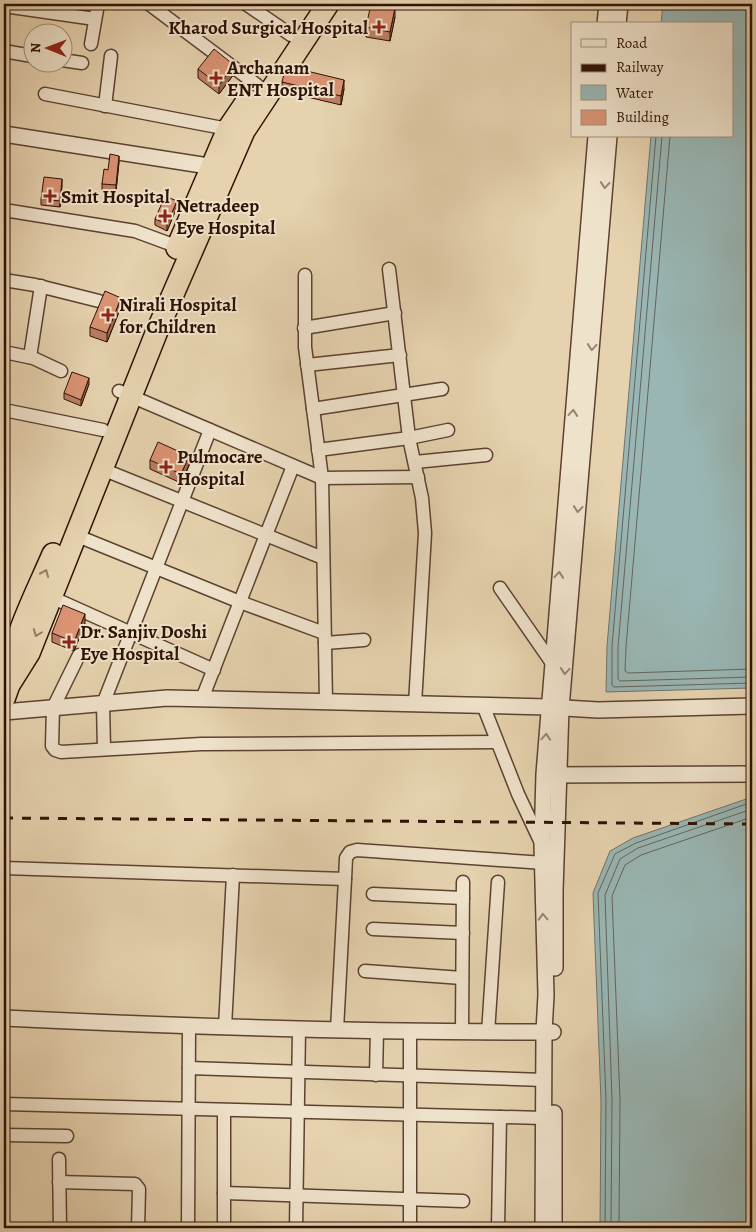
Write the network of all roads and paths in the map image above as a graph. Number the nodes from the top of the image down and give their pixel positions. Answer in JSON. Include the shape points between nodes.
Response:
{"nodes":[{"id":1,"x":98,"y":4,"type":"edge"},
{"id":2,"x":149,"y":4,"type":"edge"},
{"id":3,"x":246,"y":4,"type":"edge"},
{"id":4,"x":312,"y":4,"type":"edge"},
{"id":5,"x":328,"y":4,"type":"edge"},
{"id":6,"x":607,"y":4,"type":"edge"},
{"id":7,"x":620,"y":4,"type":"edge"},
{"id":8,"x":4,"y":6,"type":"edge"},
{"id":9,"x":96,"y":19,"type":"junction"},
{"id":10,"x":605,"y":22,"type":"edge"},
{"id":11,"x":618,"y":22,"type":"edge"},
{"id":12,"x":291,"y":35,"type":"junction"},
{"id":13,"x":91,"y":44,"type":"dead end"},
{"id":14,"x":4,"y":51,"type":"edge"},
{"id":15,"x":22,"y":54,"type":"edge"},
{"id":16,"x":110,"y":56,"type":"dead end"},
{"id":17,"x":72,"y":62,"type":"edge"},
{"id":18,"x":82,"y":63,"type":"dead end"},
{"id":19,"x":257,"y":85,"type":"junction"},
{"id":20,"x":45,"y":94,"type":"dead end"},
{"id":21,"x":105,"y":106,"type":"junction"},
{"id":22,"x":228,"y":129,"type":"junction"},
{"id":23,"x":4,"y":134,"type":"edge"},
{"id":24,"x":596,"y":138,"type":"edge"},
{"id":25,"x":609,"y":138,"type":"edge"},
{"id":26,"x":220,"y":167,"type":"junction"},
{"id":27,"x":4,"y":210,"type":"edge"},
{"id":28,"x":184,"y":249,"type":"junction"},
{"id":29,"x":389,"y":269,"type":"dead end"},
{"id":30,"x":305,"y":275,"type":"dead end"},
{"id":31,"x":4,"y":280,"type":"edge"},
{"id":32,"x":41,"y":286,"type":"junction"},
{"id":33,"x":99,"y":301,"type":"edge"},
{"id":34,"x":395,"y":313,"type":"junction"},
{"id":35,"x":304,"y":328,"type":"junction"},
{"id":36,"x":4,"y":352,"type":"edge"},
{"id":37,"x":400,"y":355,"type":"junction"},
{"id":38,"x":30,"y":357,"type":"junction"},
{"id":39,"x":307,"y":365,"type":"junction"},
{"id":40,"x":61,"y":371,"type":"dead end"},
{"id":41,"x":442,"y":388,"type":"dead end"},
{"id":42,"x":125,"y":394,"type":"junction"},
{"id":43,"x":404,"y":395,"type":"junction"},
{"id":44,"x":313,"y":409,"type":"junction"},
{"id":45,"x":4,"y":410,"type":"edge"},
{"id":46,"x":104,"y":430,"type":"junction"},
{"id":47,"x":210,"y":430,"type":"junction"},
{"id":48,"x":448,"y":430,"type":"dead end"},
{"id":49,"x":410,"y":438,"type":"junction"},
{"id":50,"x":577,"y":441,"type":"junction"},
{"id":51,"x":318,"y":450,"type":"junction"},
{"id":52,"x":486,"y":455,"type":"dead end"},
{"id":53,"x":415,"y":462,"type":"junction"},
{"id":54,"x":293,"y":466,"type":"junction"},
{"id":55,"x":102,"y":469,"type":"junction"},
{"id":56,"x":418,"y":477,"type":"junction"},
{"id":57,"x":322,"y":478,"type":"junction"},
{"id":58,"x":182,"y":501,"type":"junction"},
{"id":59,"x":76,"y":535,"type":"junction"},
{"id":60,"x":266,"y":535,"type":"junction"},
{"id":61,"x":323,"y":558,"type":"junction"},
{"id":62,"x":156,"y":568,"type":"junction"},
{"id":63,"x":500,"y":588,"type":"dead end"},
{"id":64,"x":51,"y":597,"type":"junction"},
{"id":65,"x":240,"y":602,"type":"junction"},
{"id":66,"x":130,"y":633,"type":"junction"},
{"id":67,"x":324,"y":638,"type":"junction"},
{"id":68,"x":364,"y":640,"type":"dead end"},
{"id":69,"x":79,"y":655,"type":"dead end"},
{"id":70,"x":552,"y":663,"type":"junction"},
{"id":71,"x":214,"y":670,"type":"junction"},
{"id":72,"x":6,"y":683,"type":"edge"},
{"id":73,"x":202,"y":699,"type":"junction"},
{"id":74,"x":326,"y":702,"type":"junction"},
{"id":75,"x":103,"y":704,"type":"junction"},
{"id":76,"x":415,"y":704,"type":"junction"},
{"id":77,"x":483,"y":705,"type":"junction"},
{"id":78,"x":752,"y":706,"type":"edge"},
{"id":79,"x":555,"y":707,"type":"junction"},
{"id":80,"x":53,"y":708,"type":"junction"},
{"id":81,"x":4,"y":712,"type":"edge"},
{"id":82,"x":497,"y":742,"type":"junction"},
{"id":83,"x":104,"y":749,"type":"junction"},
{"id":84,"x":544,"y":774,"type":"junction"},
{"id":85,"x":752,"y":774,"type":"edge"},
{"id":86,"x":559,"y":775,"type":"junction"},
{"id":87,"x":542,"y":845,"type":"junction"},
{"id":88,"x":4,"y":868,"type":"edge"},
{"id":89,"x":550,"y":868,"type":"junction"},
{"id":90,"x":233,"y":875,"type":"junction"},
{"id":91,"x":345,"y":879,"type":"junction"},
{"id":92,"x":463,"y":882,"type":"dead end"},
{"id":93,"x":498,"y":882,"type":"dead end"},
{"id":94,"x":373,"y":894,"type":"dead end"},
{"id":95,"x":463,"y":898,"type":"junction"},
{"id":96,"x":373,"y":929,"type":"dead end"},
{"id":97,"x":463,"y":933,"type":"junction"},
{"id":98,"x":365,"y":971,"type":"dead end"},
{"id":99,"x":462,"y":978,"type":"junction"},
{"id":100,"x":4,"y":1018,"type":"edge"},
{"id":101,"x":189,"y":1026,"type":"junction"},
{"id":102,"x":226,"y":1027,"type":"junction"},
{"id":103,"x":299,"y":1028,"type":"junction"},
{"id":104,"x":337,"y":1030,"type":"junction"},
{"id":105,"x":377,"y":1030,"type":"junction"},
{"id":106,"x":410,"y":1031,"type":"junction"},
{"id":107,"x":462,"y":1032,"type":"junction"},
{"id":108,"x":549,"y":1032,"type":"junction"},
{"id":109,"x":488,"y":1033,"type":"junction"},
{"id":110,"x":188,"y":1068,"type":"junction"},
{"id":111,"x":298,"y":1073,"type":"junction"},
{"id":112,"x":376,"y":1075,"type":"junction"},
{"id":113,"x":410,"y":1076,"type":"junction"},
{"id":114,"x":544,"y":1080,"type":"junction"},
{"id":115,"x":4,"y":1104,"type":"edge"},
{"id":116,"x":188,"y":1109,"type":"junction"},
{"id":117,"x":224,"y":1110,"type":"junction"},
{"id":118,"x":297,"y":1112,"type":"junction"},
{"id":119,"x":410,"y":1114,"type":"junction"},
{"id":120,"x":500,"y":1117,"type":"junction"},
{"id":121,"x":543,"y":1118,"type":"junction"},
{"id":122,"x":4,"y":1134,"type":"edge"},
{"id":123,"x":67,"y":1136,"type":"dead end"},
{"id":124,"x":59,"y":1159,"type":"dead end"},
{"id":125,"x":59,"y":1182,"type":"junction"},
{"id":126,"x":224,"y":1193,"type":"junction"},
{"id":127,"x":296,"y":1195,"type":"junction"},
{"id":128,"x":410,"y":1199,"type":"junction"},
{"id":129,"x":463,"y":1201,"type":"dead end"},
{"id":130,"x":60,"y":1228,"type":"edge"},
{"id":131,"x":138,"y":1228,"type":"edge"},
{"id":132,"x":188,"y":1228,"type":"edge"},
{"id":133,"x":224,"y":1228,"type":"edge"},
{"id":134,"x":296,"y":1228,"type":"edge"},
{"id":135,"x":410,"y":1228,"type":"edge"},
{"id":136,"x":498,"y":1228,"type":"edge"},
{"id":137,"x":543,"y":1228,"type":"edge"},
{"id":138,"x":554,"y":1228,"type":"edge"}],
"edges":[{"from":1,"to":9,"type":"street"},
{"from":2,"to":19,"type":"street"},
{"from":3,"to":12,"type":"street"},
{"from":4,"to":12,"type":"highway"},
{"from":5,"to":26,"type":"highway"},
{"from":6,"to":10,"type":"street"},
{"from":7,"to":11,"type":"street"},
{"from":8,"to":9,"type":"street"},
{"from":9,"to":13,"type":"street"},
{"from":12,"to":19,"type":"highway"},
{"from":14,"to":15,"type":"street"},
{"from":16,"to":21,"type":"street"},
{"from":17,"to":18,"type":"street"},
{"from":19,"to":22,"type":"highway"},
{"from":20,"to":21,"type":"street"},
{"from":21,"to":22,"type":"street"},
{"from":22,"to":26,"type":"highway"},
{"from":23,"to":26,"type":"street"},
{"from":50,"to":24,"type":"street","one_way":true},
{"from":25,"to":50,"type":"street","one_way":true},
{"from":26,"to":28,"type":"highway"},
{"from":27,"to":28,"type":"street","via":[[135,231]]},
{"from":28,"to":42,"type":"highway"},
{"from":29,"to":34,"type":"street"},
{"from":30,"to":35,"type":"street"},
{"from":31,"to":32,"type":"street"},
{"from":32,"to":33,"type":"street"},
{"from":32,"to":38,"type":"street"},
{"from":34,"to":35,"type":"street"},
{"from":34,"to":37,"type":"street"},
{"from":35,"to":39,"type":"street"},
{"from":36,"to":38,"type":"street"},
{"from":37,"to":39,"type":"street"},
{"from":37,"to":43,"type":"street"},
{"from":38,"to":40,"type":"street"},
{"from":39,"to":44,"type":"street"},
{"from":41,"to":43,"type":"street"},
{"from":42,"to":46,"type":"highway"},
{"from":42,"to":47,"type":"street"},
{"from":42,"to":55,"type":"highway"},
{"from":43,"to":44,"type":"street"},
{"from":43,"to":49,"type":"street"},
{"from":44,"to":51,"type":"street"},
{"from":45,"to":46,"type":"street"},
{"from":72,"to":46,"type":"highway","one_way":true,"via":[[15,647]]},
{"from":47,"to":54,"type":"street"},
{"from":47,"to":58,"type":"street"},
{"from":48,"to":49,"type":"street"},
{"from":49,"to":51,"type":"street"},
{"from":49,"to":53,"type":"street"},
{"from":70,"to":50,"type":"street","one_way":true},
{"from":50,"to":79,"type":"street","one_way":true},
{"from":51,"to":57,"type":"street"},
{"from":52,"to":53,"type":"street"},
{"from":53,"to":56,"type":"street"},
{"from":54,"to":57,"type":"street"},
{"from":54,"to":60,"type":"street"},
{"from":55,"to":58,"type":"street"},
{"from":55,"to":59,"type":"highway"},
{"from":56,"to":57,"type":"street"},
{"from":56,"to":76,"type":"street","via":[[425,534]]},
{"from":57,"to":61,"type":"street"},
{"from":58,"to":60,"type":"street"},
{"from":58,"to":62,"type":"street"},
{"from":59,"to":62,"type":"street"},
{"from":59,"to":64,"type":"highway"},
{"from":60,"to":61,"type":"street"},
{"from":60,"to":65,"type":"street"},
{"from":61,"to":67,"type":"street"},
{"from":62,"to":65,"type":"street"},
{"from":62,"to":66,"type":"street"},
{"from":63,"to":70,"type":"street"},
{"from":64,"to":66,"type":"street"},
{"from":64,"to":72,"type":"highway","one_way":true,"via":[[29,653]]},
{"from":65,"to":67,"type":"street"},
{"from":65,"to":71,"type":"street"},
{"from":66,"to":71,"type":"street"},
{"from":66,"to":75,"type":"street"},
{"from":67,"to":68,"type":"street"},
{"from":67,"to":74,"type":"street"},
{"from":69,"to":80,"type":"street"},
{"from":70,"to":79,"type":"street"},
{"from":71,"to":73,"type":"street"},
{"from":73,"to":74,"type":"street"},
{"from":73,"to":75,"type":"street","via":[[167,698]]},
{"from":74,"to":76,"type":"street"},
{"from":75,"to":80,"type":"street"},
{"from":75,"to":83,"type":"street"},
{"from":76,"to":77,"type":"street"},
{"from":77,"to":79,"type":"street"},
{"from":77,"to":82,"type":"street"},
{"from":78,"to":79,"type":"street","via":[[598,710]]},
{"from":84,"to":79,"type":"street","one_way":true},
{"from":79,"to":86,"type":"street"},
{"from":80,"to":81,"type":"street"},
{"from":80,"to":83,"type":"street","via":[[54,750]]},
{"from":82,"to":83,"type":"street","via":[[201,744]]},
{"from":82,"to":87,"type":"street"},
{"from":84,"to":86,"type":"street"},
{"from":84,"to":87,"type":"street"},
{"from":85,"to":86,"type":"street"},
{"from":86,"to":89,"type":"street"},
{"from":87,"to":89,"type":"street"},
{"from":88,"to":90,"type":"street"},
{"from":89,"to":91,"type":"street","via":[[357,850],[346,858]]},
{"from":89,"to":108,"type":"street","via":[[543,912]]},
{"from":90,"to":91,"type":"street"},
{"from":90,"to":102,"type":"street"},
{"from":91,"to":104,"type":"street"},
{"from":92,"to":95,"type":"street"},
{"from":93,"to":109,"type":"street"},
{"from":94,"to":95,"type":"street"},
{"from":95,"to":97,"type":"street"},
{"from":96,"to":97,"type":"street"},
{"from":97,"to":99,"type":"street"},
{"from":98,"to":99,"type":"street"},
{"from":99,"to":107,"type":"street"},
{"from":100,"to":101,"type":"street"},
{"from":101,"to":102,"type":"street"},
{"from":101,"to":110,"type":"street"},
{"from":102,"to":103,"type":"street"},
{"from":103,"to":104,"type":"street"},
{"from":103,"to":111,"type":"street"},
{"from":104,"to":105,"type":"street"},
{"from":105,"to":106,"type":"street"},
{"from":105,"to":112,"type":"street"},
{"from":106,"to":107,"type":"street"},
{"from":106,"to":113,"type":"street"},
{"from":107,"to":109,"type":"street"},
{"from":108,"to":109,"type":"street"},
{"from":108,"to":114,"type":"street"},
{"from":108,"to":138,"type":"street"},
{"from":110,"to":111,"type":"street"},
{"from":110,"to":116,"type":"street"},
{"from":111,"to":112,"type":"street"},
{"from":111,"to":118,"type":"street"},
{"from":112,"to":113,"type":"street"},
{"from":113,"to":114,"type":"street"},
{"from":113,"to":119,"type":"street"},
{"from":114,"to":121,"type":"street"},
{"from":115,"to":116,"type":"street"},
{"from":116,"to":117,"type":"street"},
{"from":116,"to":132,"type":"street"},
{"from":117,"to":118,"type":"street"},
{"from":117,"to":126,"type":"street"},
{"from":118,"to":119,"type":"street"},
{"from":118,"to":127,"type":"street"},
{"from":119,"to":120,"type":"street"},
{"from":119,"to":128,"type":"street"},
{"from":120,"to":121,"type":"street"},
{"from":120,"to":136,"type":"street"},
{"from":121,"to":137,"type":"street"},
{"from":122,"to":123,"type":"street"},
{"from":124,"to":125,"type":"street"},
{"from":125,"to":130,"type":"street"},
{"from":125,"to":131,"type":"street","via":[[135,1184],[139,1189]]},
{"from":126,"to":127,"type":"street"},
{"from":126,"to":133,"type":"street"},
{"from":127,"to":128,"type":"street"},
{"from":127,"to":134,"type":"street"},
{"from":128,"to":129,"type":"street"},
{"from":128,"to":135,"type":"street"}]}
